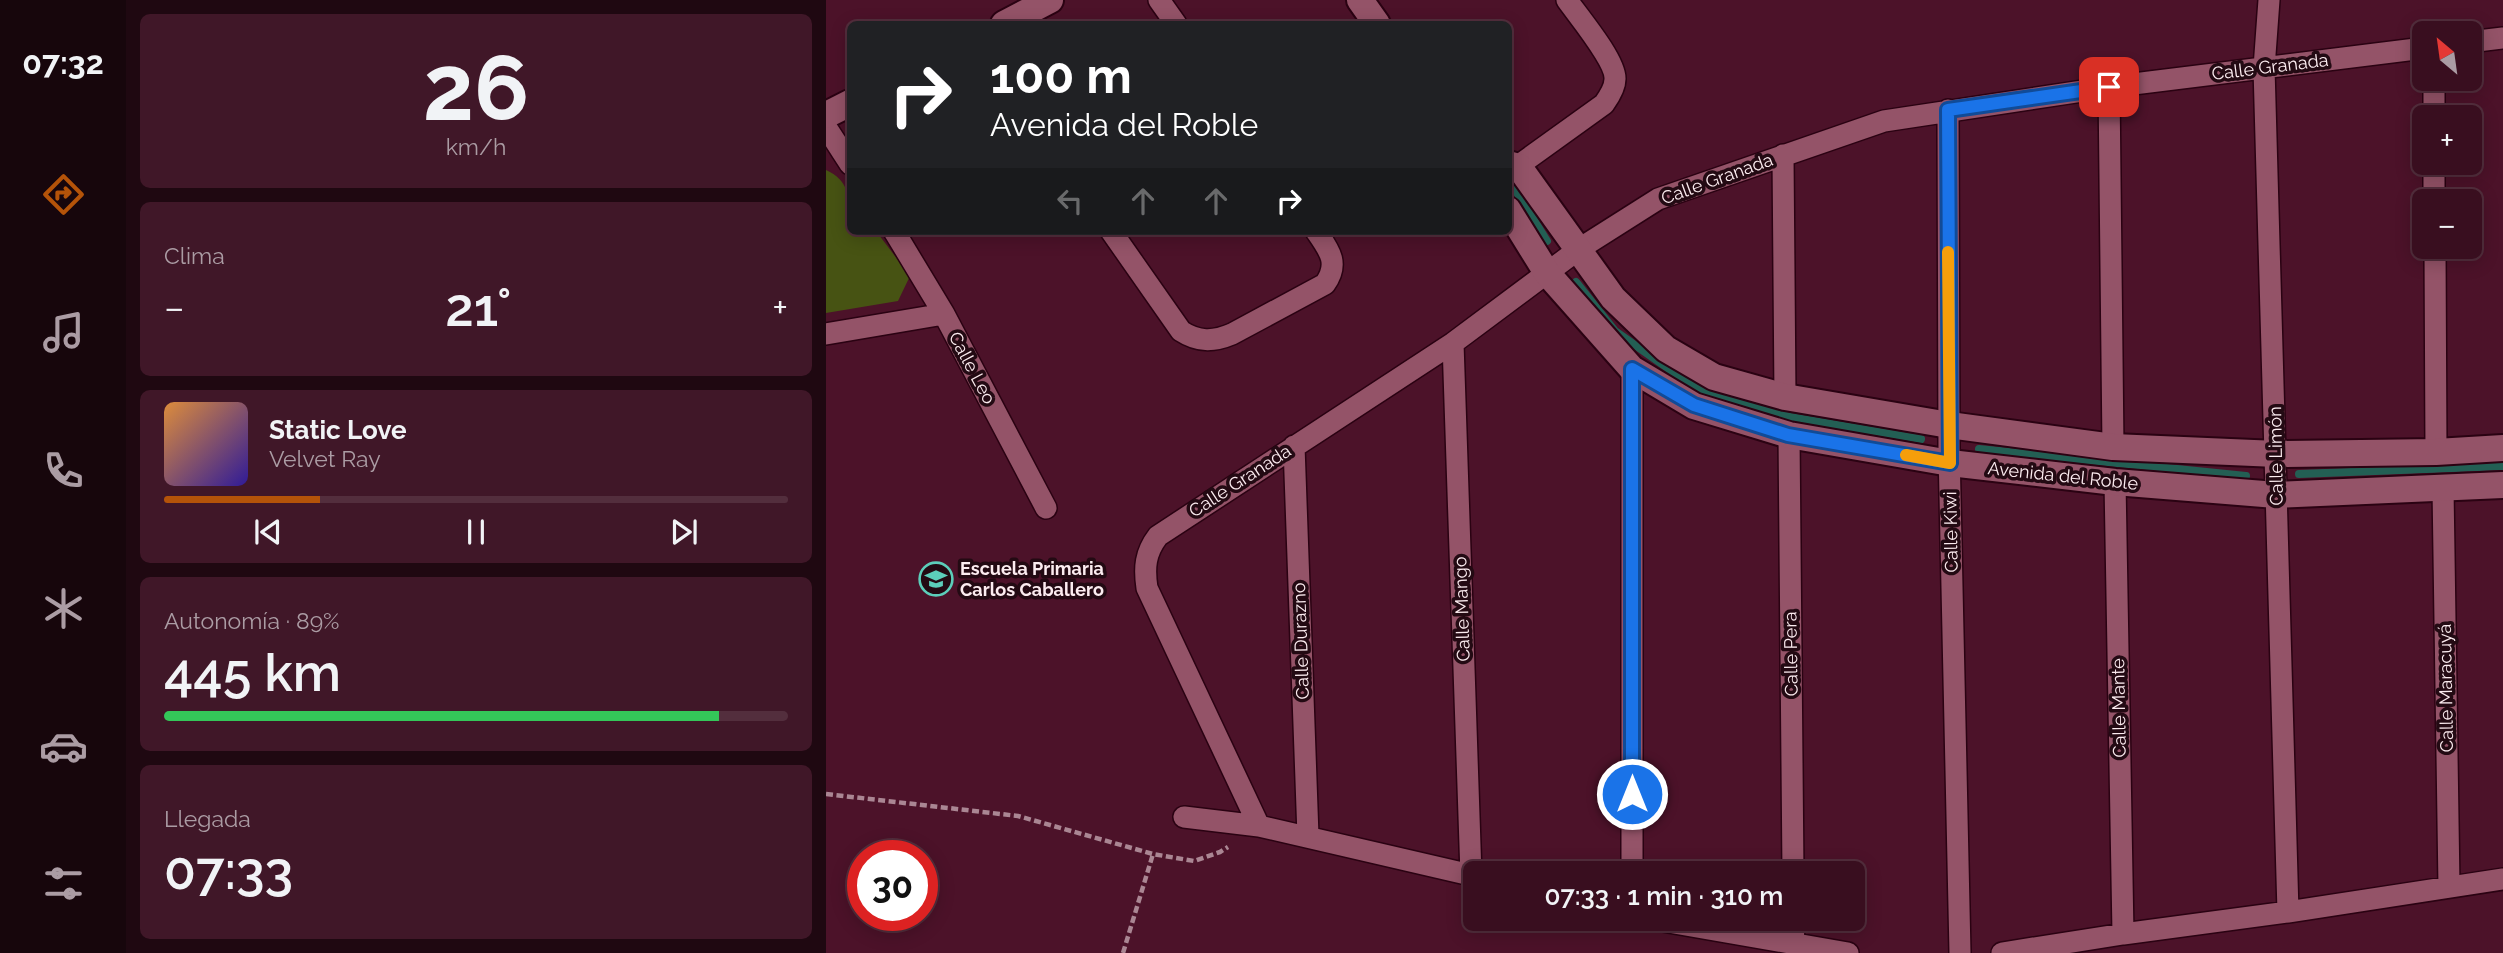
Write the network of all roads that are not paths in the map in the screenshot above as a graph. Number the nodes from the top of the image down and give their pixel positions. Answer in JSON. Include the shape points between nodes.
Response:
{"nodes":[{"id":1,"x":1050,"y":0,"type":"edge"},
{"id":2,"x":1159,"y":0,"type":"edge"},
{"id":3,"x":1360,"y":0,"type":"edge"},
{"id":4,"x":1567,"y":0,"type":"edge"},
{"id":5,"x":2269,"y":0,"type":"edge"},
{"id":6,"x":1010,"y":21,"type":"edge"},
{"id":7,"x":1174,"y":21,"type":"edge"},
{"id":8,"x":1375,"y":21,"type":"edge"},
{"id":9,"x":2503,"y":38,"type":"edge"},
{"id":10,"x":2482,"y":40,"type":"edge"},
{"id":11,"x":2412,"y":50,"type":"edge"},
{"id":12,"x":2264,"y":68,"type":"junction"},
{"id":13,"x":2109,"y":87,"type":"junction"},
{"id":14,"x":847,"y":104,"type":"edge"},
{"id":15,"x":1948,"y":110,"type":"junction"},
{"id":16,"x":826,"y":115,"type":"edge"},
{"id":17,"x":826,"y":127,"type":"edge"},
{"id":18,"x":1783,"y":155,"type":"junction"},
{"id":19,"x":847,"y":159,"type":"edge"},
{"id":20,"x":1512,"y":168,"type":"edge"},
{"id":21,"x":1512,"y":216,"type":"edge"},
{"id":22,"x":896,"y":235,"type":"edge"},
{"id":23,"x":1114,"y":235,"type":"edge"},
{"id":24,"x":1318,"y":235,"type":"edge"},
{"id":25,"x":1579,"y":249,"type":"junction"},
{"id":26,"x":2435,"y":259,"type":"edge"},
{"id":27,"x":1547,"y":273,"type":"junction"},
{"id":28,"x":944,"y":314,"type":"junction"},
{"id":29,"x":826,"y":334,"type":"edge"},
{"id":30,"x":1453,"y":344,"type":"junction"},
{"id":31,"x":1632,"y":369,"type":"junction"},
{"id":32,"x":1785,"y":397,"type":"junction"},
{"id":33,"x":1949,"y":425,"type":"junction"},
{"id":34,"x":1788,"y":435,"type":"junction"},
{"id":35,"x":1294,"y":446,"type":"junction"},
{"id":36,"x":2113,"y":447,"type":"junction"},
{"id":37,"x":2503,"y":448,"type":"edge"},
{"id":38,"x":2436,"y":452,"type":"junction"},
{"id":39,"x":2277,"y":454,"type":"junction"},
{"id":40,"x":1950,"y":463,"type":"junction"},
{"id":41,"x":2115,"y":482,"type":"junction"},
{"id":42,"x":2503,"y":485,"type":"edge"},
{"id":43,"x":2443,"y":488,"type":"junction"},
{"id":44,"x":2276,"y":495,"type":"junction"},
{"id":45,"x":1046,"y":508,"type":"dead end"},
{"id":46,"x":1184,"y":817,"type":"dead end"},
{"id":47,"x":1259,"y":825,"type":"junction"},
{"id":48,"x":1308,"y":836,"type":"junction"},
{"id":49,"x":1472,"y":861,"type":"edge"},
{"id":50,"x":1632,"y":861,"type":"edge"},
{"id":51,"x":1793,"y":861,"type":"edge"},
{"id":52,"x":1463,"y":874,"type":"edge"},
{"id":53,"x":2503,"y":879,"type":"edge"},
{"id":54,"x":2449,"y":887,"type":"junction"},
{"id":55,"x":2288,"y":912,"type":"junction"},
{"id":56,"x":1720,"y":931,"type":"edge"},
{"id":57,"x":1793,"y":931,"type":"edge"},
{"id":58,"x":2123,"y":933,"type":"junction"},
{"id":59,"x":1794,"y":944,"type":"junction"},
{"id":60,"x":1848,"y":953,"type":"edge"},
{"id":61,"x":1960,"y":953,"type":"edge"},
{"id":62,"x":2002,"y":953,"type":"edge"}],
"edges":[{"from":1,"to":6,"type":"street"},
{"from":2,"to":7,"type":"street"},
{"from":3,"to":8,"type":"street"},
{"from":4,"to":20,"type":"street","via":[[1613,65],[1616,80],[1612,93],[1604,104]]},
{"from":5,"to":12,"type":"street","name":"Calle Limón"},
{"from":9,"to":10,"type":"street"},
{"from":11,"to":12,"type":"street","name":"Calle Granada"},
{"from":12,"to":13,"type":"street","name":"Calle Granada"},
{"from":12,"to":39,"type":"street","name":"Calle Limón"},
{"from":13,"to":15,"type":"street","name":"Calle Granada"},
{"from":13,"to":36,"type":"street"},
{"from":14,"to":16,"type":"street"},
{"from":15,"to":18,"type":"street","name":"Calle Granada","via":[[1884,121]]},
{"from":15,"to":33,"type":"street","name":"Calle Kiwi"},
{"from":17,"to":19,"type":"street"},
{"from":18,"to":25,"type":"street","name":"Calle Granada","via":[[1658,199]]},
{"from":18,"to":32,"type":"street"},
{"from":20,"to":25,"type":"street","name":"Avenida del Roble"},
{"from":21,"to":27,"type":"street","name":"Avenida del Roble"},
{"from":22,"to":28,"type":"street","name":"Calle Leo"},
{"from":23,"to":24,"type":"street","via":[[1181,331],[1205,341],[1232,334],[1325,284],[1333,262]]},
{"from":25,"to":27,"type":"street","name":"Calle Granada"},
{"from":25,"to":32,"type":"street","name":"Avenida del Roble","via":[[1613,298],[1665,349],[1714,377]]},
{"from":26,"to":38,"type":"street"},
{"from":27,"to":30,"type":"street","name":"Calle Granada"},
{"from":27,"to":31,"type":"street","name":"Avenida del Roble"},
{"from":28,"to":29,"type":"street"},
{"from":28,"to":45,"type":"street","name":"Calle Leo"},
{"from":30,"to":35,"type":"street","name":"Calle Granada"},
{"from":30,"to":49,"type":"street","name":"Calle Mango"},
{"from":31,"to":34,"type":"street","name":"Avenida del Roble","via":[[1694,405]]},
{"from":31,"to":50,"type":"street"},
{"from":32,"to":33,"type":"street","name":"Avenida del Roble"},
{"from":33,"to":36,"type":"street","name":"Avenida del Roble"},
{"from":33,"to":40,"type":"street","name":"Calle Kiwi"},
{"from":34,"to":40,"type":"street","name":"Avenida del Roble"},
{"from":34,"to":51,"type":"street","name":"Calle Pera"},
{"from":35,"to":47,"type":"street","name":"Calle Granada","via":[[1158,536],[1147,555],[1145,571],[1147,588]]},
{"from":35,"to":48,"type":"street","name":"Calle Durazno"},
{"from":36,"to":39,"type":"street","name":"Avenida del Roble"},
{"from":37,"to":38,"type":"street","name":"Avenida del Roble"},
{"from":38,"to":39,"type":"street","name":"Avenida del Roble"},
{"from":39,"to":44,"type":"street","name":"Calle Limón"},
{"from":40,"to":41,"type":"street","name":"Avenida del Roble"},
{"from":40,"to":61,"type":"street","name":"Calle Kiwi"},
{"from":41,"to":44,"type":"street","name":"Avenida del Roble"},
{"from":41,"to":58,"type":"street","name":"Calle Mante"},
{"from":42,"to":43,"type":"street","name":"Avenida del Roble"},
{"from":43,"to":44,"type":"street","name":"Avenida del Roble"},
{"from":43,"to":54,"type":"street","name":"Calle Maracuyá"},
{"from":44,"to":55,"type":"street","name":"Calle Limón"},
{"from":46,"to":47,"type":"street"},
{"from":47,"to":48,"type":"street"},
{"from":48,"to":52,"type":"street"},
{"from":53,"to":54,"type":"street"},
{"from":54,"to":55,"type":"street"},
{"from":55,"to":58,"type":"street"},
{"from":56,"to":59,"type":"street"},
{"from":57,"to":59,"type":"street"},
{"from":58,"to":62,"type":"street"},
{"from":59,"to":60,"type":"street"}]}
